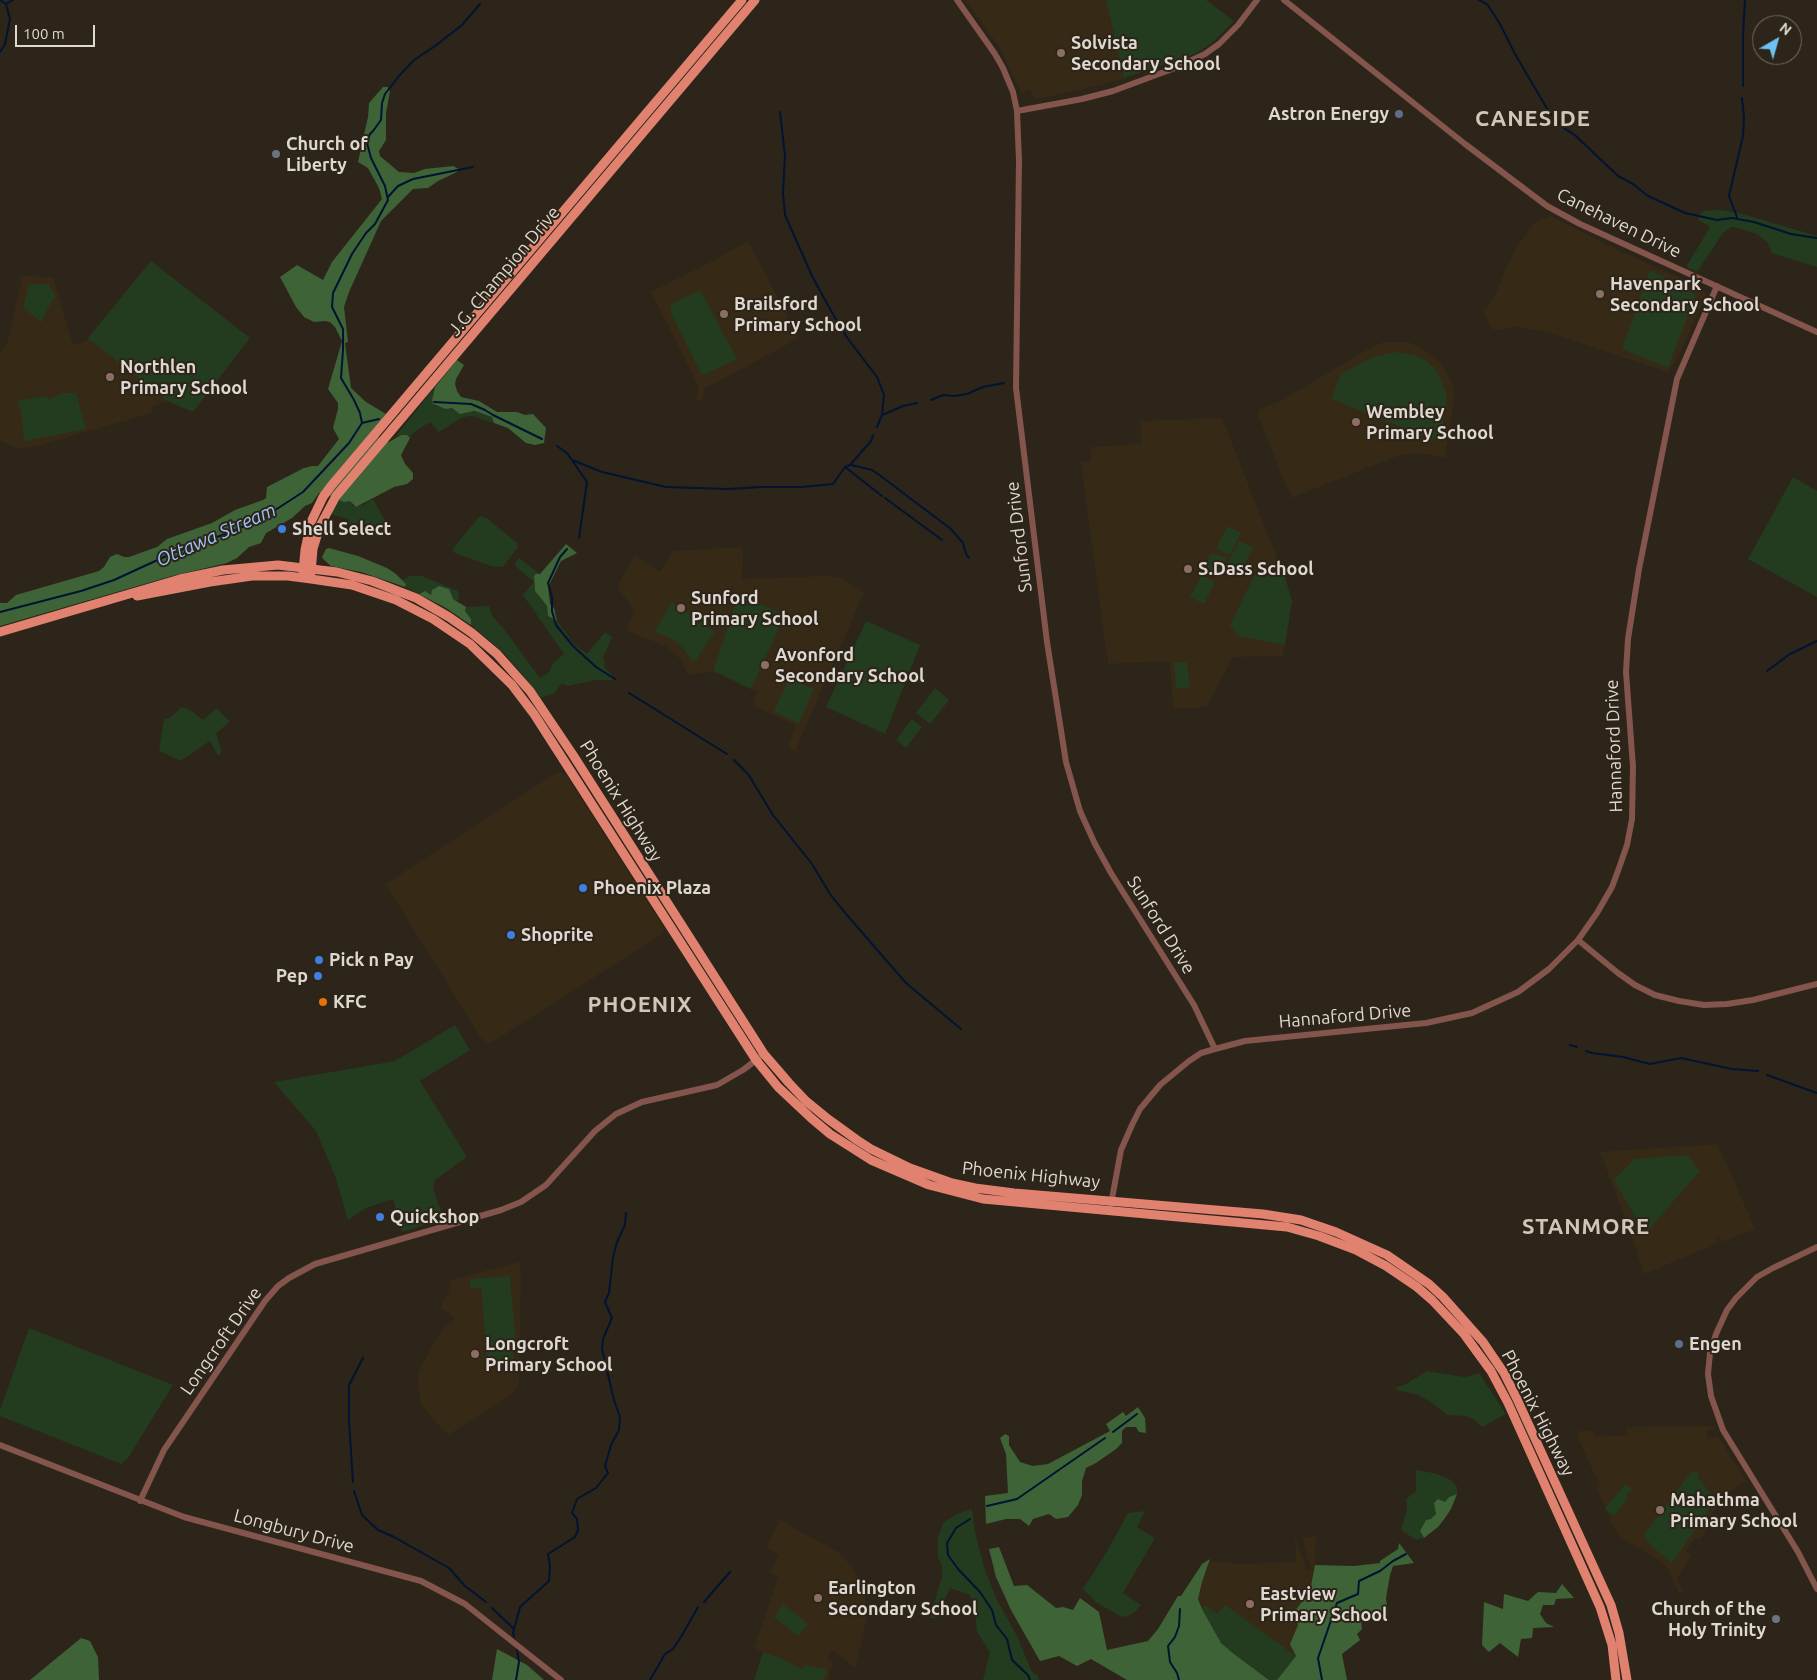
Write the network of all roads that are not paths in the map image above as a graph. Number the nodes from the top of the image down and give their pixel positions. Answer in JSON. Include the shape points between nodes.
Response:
{"nodes":[{"id":1,"x":742,"y":0,"type":"edge"},
{"id":2,"x":755,"y":0,"type":"edge"},
{"id":3,"x":957,"y":0,"type":"edge"},
{"id":4,"x":1257,"y":0,"type":"edge"},
{"id":5,"x":1284,"y":0,"type":"edge"},
{"id":6,"x":1017,"y":111,"type":"junction"},
{"id":7,"x":1717,"y":286,"type":"junction"},
{"id":8,"x":1817,"y":332,"type":"edge"},
{"id":9,"x":313,"y":549,"type":"junction"},
{"id":10,"x":307,"y":567,"type":"junction"},
{"id":11,"x":333,"y":571,"type":"junction"},
{"id":12,"x":307,"y":578,"type":"junction"},
{"id":13,"x":119,"y":598,"type":"junction"},
{"id":14,"x":0,"y":632,"type":"edge"},
{"id":15,"x":1578,"y":940,"type":"junction"},
{"id":16,"x":1817,"y":984,"type":"edge"},
{"id":17,"x":1215,"y":1048,"type":"junction"},
{"id":18,"x":764,"y":1054,"type":"junction"},
{"id":19,"x":756,"y":1060,"type":"junction"},
{"id":20,"x":1112,"y":1201,"type":"junction"},
{"id":21,"x":1110,"y":1211,"type":"junction"},
{"id":22,"x":1817,"y":1247,"type":"edge"},
{"id":23,"x":0,"y":1445,"type":"edge"},
{"id":24,"x":140,"y":1501,"type":"junction"},
{"id":25,"x":1817,"y":1588,"type":"edge"},
{"id":26,"x":561,"y":1680,"type":"edge"},
{"id":27,"x":1616,"y":1680,"type":"edge"},
{"id":28,"x":1627,"y":1680,"type":"edge"}],
"edges":[{"from":1,"to":10,"type":"main road","name":"J.G. Champion Drive","via":[[331,486],[306,538]]},
{"from":2,"to":9,"type":"main road","name":"J.G. Champion Drive","via":[[336,496],[320,526]]},
{"from":3,"to":6,"type":"street","name":"Sunford Drive","via":[[1003,68]]},
{"from":4,"to":6,"type":"street","via":[[1238,25],[1205,54],[1113,91]]},
{"from":5,"to":7,"type":"street","name":"Canehaven Drive","via":[[1547,206]]},
{"from":6,"to":17,"type":"street","name":"Sunford Drive","via":[[1020,161],[1016,388],[1047,642],[1066,762],[1080,811],[1095,844],[1194,1005]]},
{"from":7,"to":8,"type":"street","name":"Canehaven Drive"},
{"from":7,"to":15,"type":"street","name":"Hannaford Drive","via":[[1673,393],[1630,624],[1626,672],[1634,790],[1627,845],[1608,894]]},
{"from":9,"to":10,"type":"main road","name":"J.G. Champion Drive"},
{"from":9,"to":11,"type":"main road","via":[[319,565]]},
{"from":10,"to":11,"type":"main road","name":"Phoenix Highway"},
{"from":10,"to":12,"type":"main road","name":"J.G. Champion Drive"},
{"from":10,"to":13,"type":"main road","name":"Phoenix Highway","via":[[278,565],[223,570]]},
{"from":11,"to":18,"type":"main road","name":"Phoenix Highway","via":[[372,581],[424,602],[472,632],[511,668],[573,755]]},
{"from":12,"to":13,"type":"main road","name":"Phoenix Highway","via":[[252,576]]},
{"from":12,"to":19,"type":"main road","name":"Phoenix Highway","via":[[352,585],[417,610],[470,644],[512,685],[556,748]]},
{"from":13,"to":14,"type":"main road","name":"Phoenix Highway"},
{"from":15,"to":16,"type":"street","via":[[1635,985],[1679,1002],[1704,1005],[1733,1003]]},
{"from":15,"to":17,"type":"street","name":"Hannaford Drive","via":[[1549,969],[1518,992],[1472,1013],[1426,1023],[1257,1039]]},
{"from":17,"to":20,"type":"street","name":"Hannaford Drive","via":[[1177,1069],[1140,1109],[1121,1150]]},
{"from":18,"to":19,"type":"street","name":"Longcroft Drive"},
{"from":18,"to":20,"type":"main road","name":"Phoenix Highway","via":[[788,1084],[828,1119],[871,1149],[910,1168],[952,1183],[989,1190]]},
{"from":19,"to":21,"type":"main road","name":"Phoenix Highway","via":[[778,1087],[830,1134],[871,1160],[911,1179],[983,1199]]},
{"from":19,"to":24,"type":"street","name":"Longcroft Drive","via":[[717,1085],[648,1100],[616,1114],[595,1131],[546,1185],[521,1202],[315,1264],[278,1286],[164,1450]]},
{"from":20,"to":21,"type":"street","name":"Hannaford Drive"},
{"from":20,"to":28,"type":"main road","name":"Phoenix Highway","via":[[1302,1220],[1387,1255],[1443,1297],[1483,1342],[1517,1399],[1611,1606]]},
{"from":21,"to":27,"type":"main road","name":"Phoenix Highway","via":[[1271,1225],[1302,1231],[1336,1241],[1370,1257],[1432,1300],[1478,1352],[1508,1403],[1600,1607],[1612,1645]]},
{"from":22,"to":25,"type":"street","via":[[1758,1277],[1736,1298],[1716,1334],[1708,1374],[1711,1396],[1723,1430]]},
{"from":23,"to":24,"type":"street","name":"Longbury Drive"},
{"from":24,"to":26,"type":"street","name":"Longbury Drive","via":[[190,1519],[421,1581],[473,1610]]}]}
